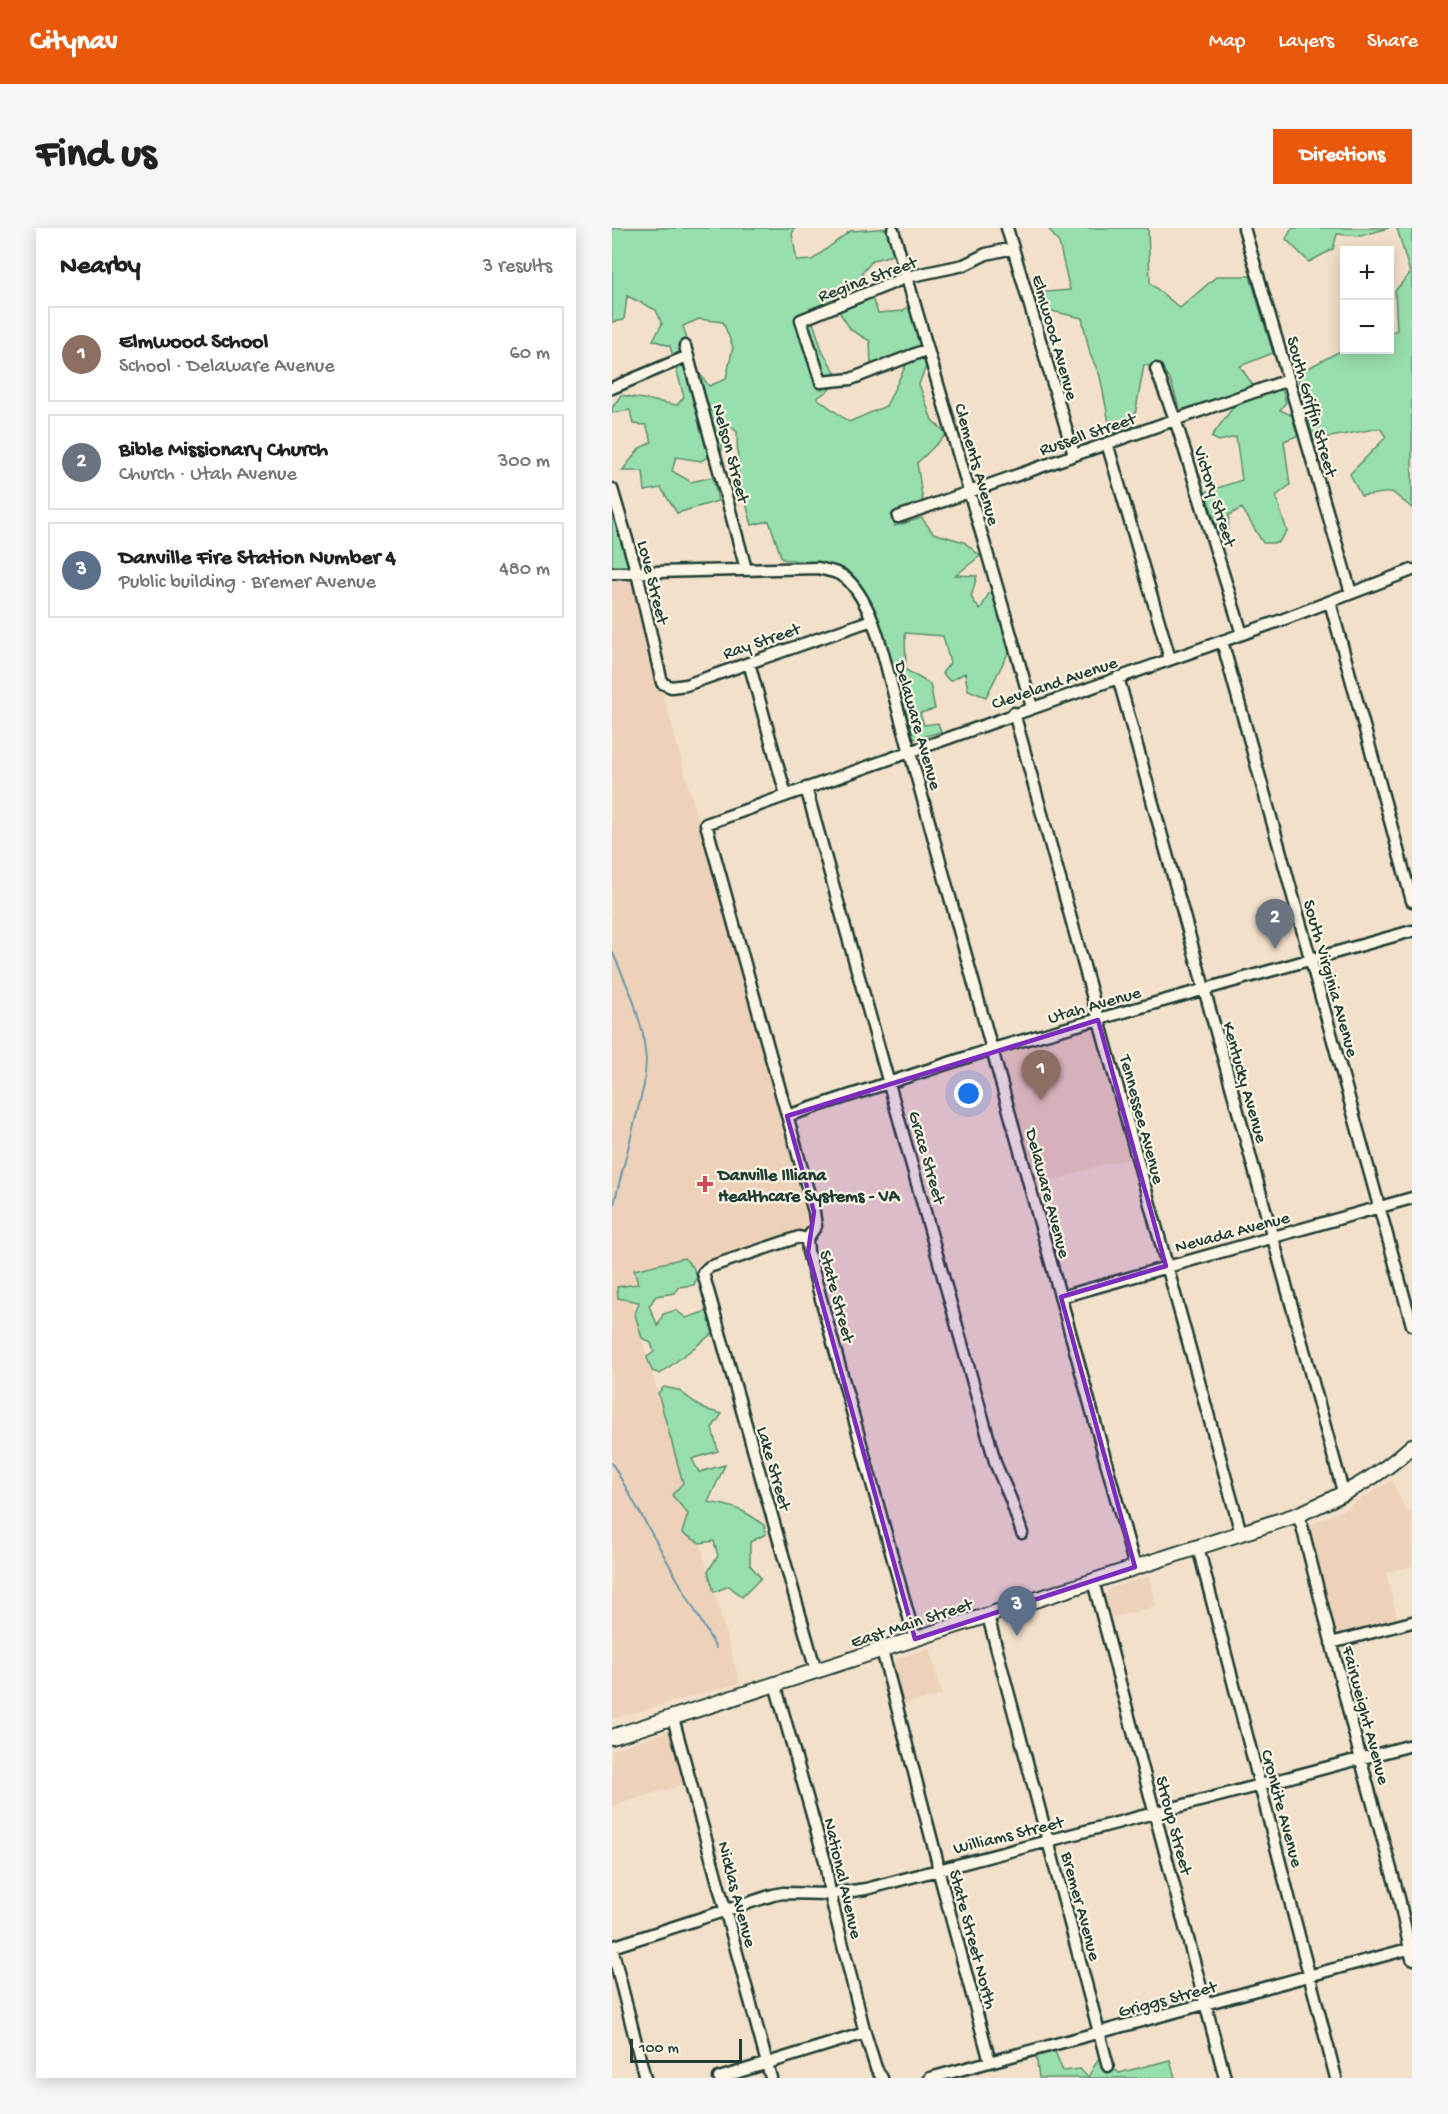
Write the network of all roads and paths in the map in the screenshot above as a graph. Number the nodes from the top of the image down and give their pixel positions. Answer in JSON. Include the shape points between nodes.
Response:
{"nodes":[{"id":1,"x":1007,"y":228,"type":"edge"},
{"id":2,"x":1244,"y":228,"type":"edge"},
{"id":3,"x":893,"y":230,"type":"dead end"},
{"id":4,"x":1013,"y":248,"type":"junction"},
{"id":5,"x":907,"y":277,"type":"junction"},
{"id":6,"x":928,"y":349,"type":"junction"},
{"id":7,"x":1156,"y":369,"type":"dead end"},
{"id":8,"x":1288,"y":380,"type":"junction"},
{"id":9,"x":612,"y":388,"type":"edge"},
{"id":10,"x":1175,"y":419,"type":"junction"},
{"id":11,"x":1107,"y":443,"type":"junction"},
{"id":12,"x":1074,"y":455,"type":"junction"},
{"id":13,"x":612,"y":489,"type":"edge"},
{"id":14,"x":969,"y":491,"type":"junction"},
{"id":15,"x":898,"y":517,"type":"dead end"},
{"id":16,"x":746,"y":569,"type":"junction"},
{"id":17,"x":1412,"y":570,"type":"edge"},
{"id":18,"x":612,"y":573,"type":"edge"},
{"id":19,"x":637,"y":573,"type":"junction"},
{"id":20,"x":1351,"y":593,"type":"junction"},
{"id":21,"x":1330,"y":602,"type":"junction"},
{"id":22,"x":872,"y":620,"type":"junction"},
{"id":23,"x":1242,"y":634,"type":"junction"},
{"id":24,"x":1222,"y":640,"type":"junction"},
{"id":25,"x":1170,"y":659,"type":"junction"},
{"id":26,"x":748,"y":663,"type":"junction"},
{"id":27,"x":1118,"y":677,"type":"junction"},
{"id":28,"x":662,"y":683,"type":"joint"},
{"id":29,"x":1032,"y":707,"type":"junction"},
{"id":30,"x":1014,"y":713,"type":"junction"},
{"id":31,"x":910,"y":751,"type":"junction"},
{"id":32,"x":806,"y":788,"type":"junction"},
{"id":33,"x":786,"y":795,"type":"junction"},
{"id":34,"x":706,"y":824,"type":"joint"},
{"id":35,"x":1412,"y":902,"type":"edge"},
{"id":36,"x":1412,"y":931,"type":"edge"},
{"id":37,"x":1310,"y":961,"type":"junction"},
{"id":38,"x":1204,"y":990,"type":"junction"},
{"id":39,"x":1098,"y":1020,"type":"junction"},
{"id":40,"x":992,"y":1049,"type":"junction"},
{"id":41,"x":890,"y":1082,"type":"junction"},
{"id":42,"x":787,"y":1116,"type":"junction"},
{"id":43,"x":1412,"y":1198,"type":"edge"},
{"id":44,"x":1379,"y":1207,"type":"junction"},
{"id":45,"x":1273,"y":1238,"type":"junction"},
{"id":46,"x":807,"y":1239,"type":"junction"},
{"id":47,"x":1166,"y":1266,"type":"junction"},
{"id":48,"x":1061,"y":1297,"type":"junction"},
{"id":49,"x":1412,"y":1325,"type":"edge"},
{"id":50,"x":1412,"y":1446,"type":"edge"},
{"id":51,"x":1344,"y":1495,"type":"junction"},
{"id":52,"x":1297,"y":1515,"type":"junction"},
{"id":53,"x":1023,"y":1533,"type":"dead end"},
{"id":54,"x":1241,"y":1533,"type":"junction"},
{"id":55,"x":1198,"y":1547,"type":"junction"},
{"id":56,"x":1135,"y":1567,"type":"junction"},
{"id":57,"x":1093,"y":1581,"type":"junction"},
{"id":58,"x":988,"y":1616,"type":"junction"},
{"id":59,"x":1412,"y":1622,"type":"edge"},
{"id":60,"x":915,"y":1639,"type":"junction"},
{"id":61,"x":1331,"y":1644,"type":"junction"},
{"id":62,"x":882,"y":1650,"type":"junction"},
{"id":63,"x":816,"y":1671,"type":"junction"},
{"id":64,"x":775,"y":1684,"type":"junction"},
{"id":65,"x":673,"y":1718,"type":"junction"},
{"id":66,"x":612,"y":1737,"type":"edge"},
{"id":67,"x":1412,"y":1745,"type":"edge"},
{"id":68,"x":1360,"y":1759,"type":"junction"},
{"id":69,"x":1259,"y":1785,"type":"junction"},
{"id":70,"x":1155,"y":1812,"type":"junction"},
{"id":71,"x":1048,"y":1841,"type":"junction"},
{"id":72,"x":938,"y":1869,"type":"junction"},
{"id":73,"x":830,"y":1894,"type":"junction"},
{"id":74,"x":725,"y":1911,"type":"junction"},
{"id":75,"x":612,"y":1948,"type":"edge"},
{"id":76,"x":1411,"y":1952,"type":"edge"},
{"id":77,"x":1310,"y":1976,"type":"junction"},
{"id":78,"x":1205,"y":2005,"type":"junction"},
{"id":79,"x":866,"y":2033,"type":"junction"},
{"id":80,"x":1099,"y":2034,"type":"junction"},
{"id":81,"x":990,"y":2061,"type":"junction"},
{"id":82,"x":766,"y":2062,"type":"junction"},
{"id":83,"x":1108,"y":2066,"type":"dead end"},
{"id":84,"x":645,"y":2078,"type":"edge"},
{"id":85,"x":718,"y":2078,"type":"edge"},
{"id":86,"x":771,"y":2078,"type":"edge"},
{"id":87,"x":882,"y":2078,"type":"edge"},
{"id":88,"x":930,"y":2078,"type":"edge"},
{"id":89,"x":1225,"y":2078,"type":"edge"},
{"id":90,"x":1336,"y":2078,"type":"edge"}],
"edges":[{"from":1,"to":4,"type":"street","name":"Elmwood Avenue"},
{"from":2,"to":8,"type":"street","name":"South Griffin Street"},
{"from":3,"to":5,"type":"street","name":"Clements Avenue"},
{"from":4,"to":5,"type":"street","name":"Regina Street","via":[[986,254],[964,265]]},
{"from":4,"to":12,"type":"street","name":"Elmwood Avenue"},
{"from":5,"to":6,"type":"street","name":"Clements Avenue"},
{"from":5,"to":6,"type":"street","name":"Regina Street","via":[[801,320],[820,382],[851,379]]},
{"from":6,"to":14,"type":"street","name":"Clements Avenue"},
{"from":7,"to":10,"type":"street","name":"Victory Street"},
{"from":8,"to":10,"type":"street","name":"Russell Street"},
{"from":8,"to":20,"type":"street","name":"South Griffin Street"},
{"from":9,"to":16,"type":"street","name":"Nelson Street","via":[[687,351]]},
{"from":10,"to":11,"type":"street","name":"Russell Street"},
{"from":10,"to":23,"type":"street","name":"Victory Street"},
{"from":11,"to":12,"type":"street","name":"Russell Street"},
{"from":11,"to":25,"type":"street"},
{"from":12,"to":14,"type":"street","name":"Russell Street"},
{"from":13,"to":19,"type":"street","name":"Love Street"},
{"from":14,"to":15,"type":"street","name":"Russell Street"},
{"from":14,"to":29,"type":"street","name":"Clements Avenue"},
{"from":16,"to":19,"type":"street"},
{"from":16,"to":22,"type":"street","via":[[818,568],[837,572],[855,589]]},
{"from":17,"to":20,"type":"street","name":"Cleveland Avenue"},
{"from":18,"to":19,"type":"street"},
{"from":19,"to":28,"type":"street","name":"Love Street"},
{"from":20,"to":21,"type":"street","name":"Cleveland Avenue"},
{"from":21,"to":23,"type":"street","name":"Cleveland Avenue"},
{"from":21,"to":35,"type":"street"},
{"from":22,"to":26,"type":"street","name":"Ray Street"},
{"from":22,"to":31,"type":"street","name":"Delaware Avenue"},
{"from":23,"to":24,"type":"street","name":"Cleveland Avenue"},
{"from":24,"to":25,"type":"street","name":"Cleveland Avenue"},
{"from":24,"to":37,"type":"street","name":"South Virginia Avenue"},
{"from":25,"to":27,"type":"street","name":"Cleveland Avenue"},
{"from":26,"to":28,"type":"street","name":"Ray Street","via":[[686,685],[671,687]]},
{"from":26,"to":33,"type":"street"},
{"from":27,"to":29,"type":"street","name":"Cleveland Avenue"},
{"from":27,"to":38,"type":"street","name":"Kentucky Avenue"},
{"from":29,"to":30,"type":"street","name":"Cleveland Avenue"},
{"from":30,"to":31,"type":"street","name":"Cleveland Avenue"},
{"from":30,"to":39,"type":"street","name":"Tennessee Avenue"},
{"from":31,"to":32,"type":"street","name":"Cleveland Avenue"},
{"from":31,"to":40,"type":"street","name":"Delaware Avenue"},
{"from":32,"to":33,"type":"street","name":"Cleveland Avenue"},
{"from":32,"to":41,"type":"street","name":"Grace Street"},
{"from":33,"to":34,"type":"street","name":"Cleveland Avenue"},
{"from":34,"to":42,"type":"street","name":"State Street"},
{"from":36,"to":37,"type":"street","name":"Utah Avenue"},
{"from":37,"to":38,"type":"street","name":"Utah Avenue"},
{"from":37,"to":44,"type":"street","name":"South Virginia Avenue"},
{"from":38,"to":39,"type":"street","name":"Utah Avenue"},
{"from":38,"to":45,"type":"street","name":"Kentucky Avenue"},
{"from":39,"to":40,"type":"street","name":"Utah Avenue"},
{"from":39,"to":47,"type":"street","name":"Tennessee Avenue"},
{"from":40,"to":41,"type":"street","name":"Utah Avenue"},
{"from":40,"to":48,"type":"street","name":"Delaware Avenue"},
{"from":41,"to":42,"type":"street","name":"Utah Avenue"},
{"from":41,"to":53,"type":"street","name":"Grace Street","via":[[996,1465]]},
{"from":42,"to":46,"type":"street","name":"State Street","via":[[814,1212],[816,1226]]},
{"from":43,"to":44,"type":"street","name":"Nevada Avenue"},
{"from":44,"to":45,"type":"street","name":"Nevada Avenue"},
{"from":44,"to":49,"type":"street","name":"South Virginia Avenue"},
{"from":45,"to":47,"type":"street","name":"Nevada Avenue"},
{"from":45,"to":51,"type":"street","name":"Kentucky Avenue"},
{"from":46,"to":60,"type":"street","name":"State Street"},
{"from":46,"to":63,"type":"street","name":"Lake Street","via":[[799,1237],[709,1267],[703,1273]]},
{"from":47,"to":48,"type":"street","name":"Nevada Avenue"},
{"from":47,"to":54,"type":"street","name":"Tennessee Avenue"},
{"from":48,"to":56,"type":"street","name":"Delaware Avenue"},
{"from":50,"to":51,"type":"main road","name":"East Main Street"},
{"from":51,"to":52,"type":"main road","name":"East Main Street"},
{"from":52,"to":54,"type":"main road","name":"East Main Street"},
{"from":52,"to":61,"type":"street","name":"Fairweight Avenue"},
{"from":54,"to":55,"type":"main road","name":"East Main Street"},
{"from":55,"to":56,"type":"main road","name":"East Main Street"},
{"from":55,"to":69,"type":"street","name":"Cronkite Avenue"},
{"from":56,"to":57,"type":"main road","name":"East Main Street"},
{"from":57,"to":58,"type":"main road","name":"East Main Street"},
{"from":57,"to":70,"type":"street","name":"Stroup Street"},
{"from":58,"to":60,"type":"main road","name":"East Main Street"},
{"from":58,"to":71,"type":"street","name":"Bremer Avenue"},
{"from":59,"to":61,"type":"street"},
{"from":60,"to":62,"type":"main road","name":"East Main Street"},
{"from":61,"to":68,"type":"street","name":"Fairweight Avenue"},
{"from":62,"to":63,"type":"main road","name":"East Main Street"},
{"from":62,"to":72,"type":"street","name":"State Street North"},
{"from":63,"to":64,"type":"main road","name":"East Main Street"},
{"from":64,"to":65,"type":"main road","name":"East Main Street"},
{"from":64,"to":73,"type":"street","name":"National Avenue","via":[[825,1861]]},
{"from":65,"to":66,"type":"main road","name":"East Main Street"},
{"from":65,"to":74,"type":"street","name":"Nicklas Avenue"},
{"from":67,"to":68,"type":"street","name":"Williams Street"},
{"from":68,"to":69,"type":"street","name":"Williams Street"},
{"from":68,"to":76,"type":"street","name":"Fairweight Avenue"},
{"from":69,"to":70,"type":"street","name":"Williams Street"},
{"from":69,"to":77,"type":"street","name":"Cronkite Avenue"},
{"from":70,"to":71,"type":"street","name":"Williams Street"},
{"from":70,"to":78,"type":"street","name":"Stroup Street"},
{"from":71,"to":72,"type":"street","name":"Williams Street"},
{"from":71,"to":80,"type":"street","name":"Bremer Avenue"},
{"from":72,"to":73,"type":"street","name":"Williams Street","via":[[866,1889]]},
{"from":72,"to":81,"type":"street","name":"State Street North"},
{"from":73,"to":74,"type":"street","name":"Williams Street","via":[[783,1893]]},
{"from":73,"to":79,"type":"street","name":"National Avenue"},
{"from":74,"to":75,"type":"street","name":"Williams Street"},
{"from":74,"to":82,"type":"street","name":"Nicklas Avenue"},
{"from":75,"to":84,"type":"street"},
{"from":76,"to":77,"type":"street","name":"Griggs Street"},
{"from":77,"to":78,"type":"street","name":"Griggs Street"},
{"from":77,"to":90,"type":"street","name":"Cronkite Avenue"},
{"from":78,"to":80,"type":"street","name":"Griggs Street"},
{"from":78,"to":89,"type":"street","name":"Stroup Street"},
{"from":79,"to":82,"type":"street"},
{"from":79,"to":87,"type":"street","name":"National Avenue"},
{"from":80,"to":81,"type":"street","name":"Griggs Street"},
{"from":80,"to":83,"type":"street","name":"Bremer Avenue"},
{"from":81,"to":88,"type":"street","name":"Griggs Street"},
{"from":82,"to":85,"type":"street"},
{"from":82,"to":86,"type":"street","name":"Nicklas Avenue"}]}
